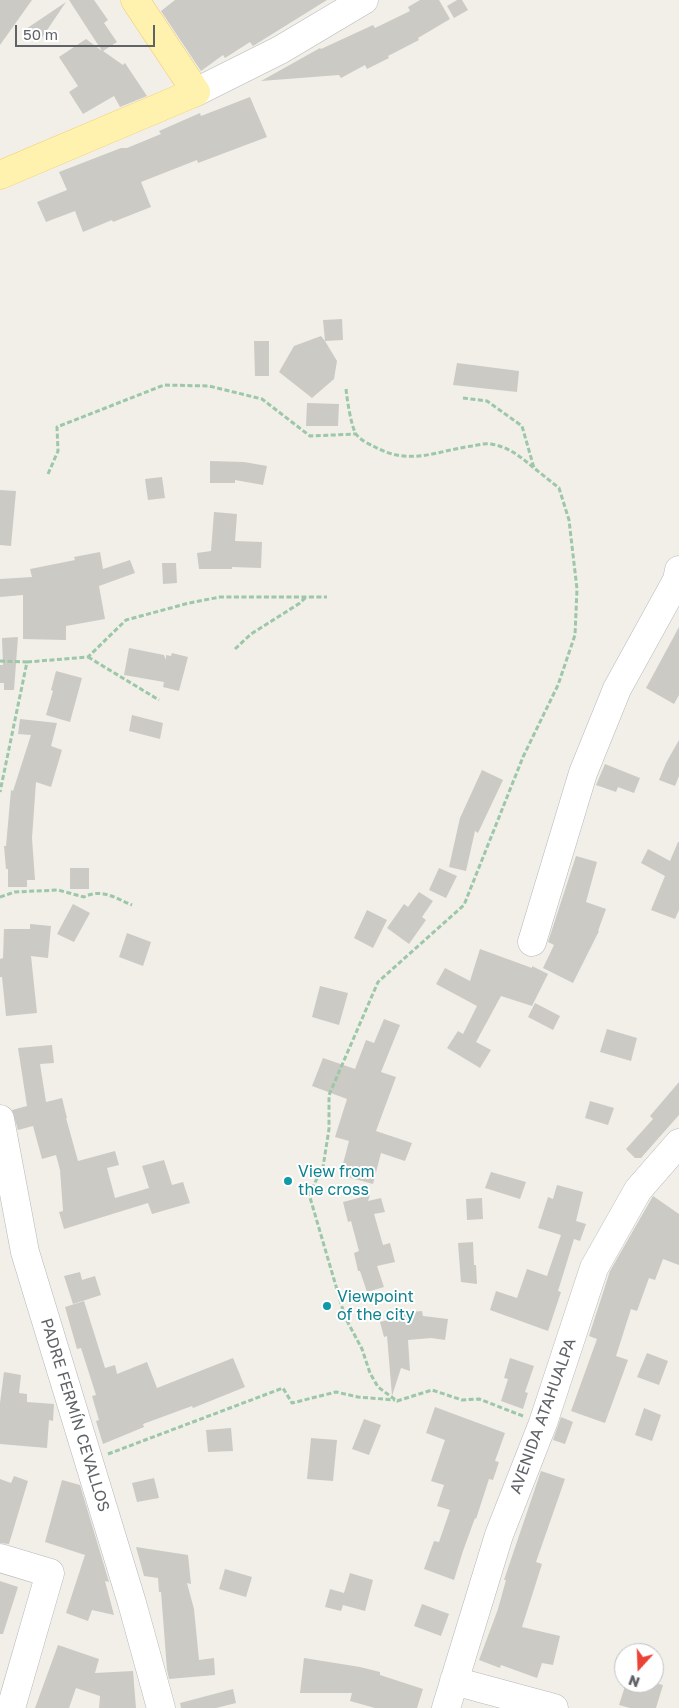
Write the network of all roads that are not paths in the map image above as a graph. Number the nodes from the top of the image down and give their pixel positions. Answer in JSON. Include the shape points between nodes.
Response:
{"nodes":[{"id":1,"x":134,"y":0,"type":"edge"},
{"id":2,"x":364,"y":0,"type":"edge"},
{"id":3,"x":196,"y":92,"type":"junction"},
{"id":4,"x":0,"y":175,"type":"edge"},
{"id":5,"x":679,"y":570,"type":"edge"},
{"id":6,"x":532,"y":942,"type":"dead end"},
{"id":7,"x":0,"y":1119,"type":"edge"},
{"id":8,"x":679,"y":1143,"type":"edge"},
{"id":9,"x":0,"y":1558,"type":"edge"},
{"id":10,"x":454,"y":1682,"type":"junction"},
{"id":11,"x":11,"y":1708,"type":"edge"},
{"id":12,"x":161,"y":1708,"type":"edge"},
{"id":13,"x":446,"y":1708,"type":"edge"},
{"id":14,"x":554,"y":1708,"type":"edge"}],
"edges":[{"from":1,"to":3,"type":"main road"},
{"from":2,"to":3,"type":"street","via":[[280,50]]},
{"from":3,"to":4,"type":"main road"},
{"from":5,"to":6,"type":"street","via":[[677,580],[617,689],[583,773]]},
{"from":7,"to":12,"type":"street","name":"PADRE FERMÍN CEVALLOS","via":[[25,1252]]},
{"from":8,"to":10,"type":"street","name":"AVENIDA ATAHUALPA","via":[[638,1190],[594,1268],[542,1423],[499,1535]]},
{"from":9,"to":11,"type":"street","via":[[50,1573]]},
{"from":10,"to":13,"type":"street","name":"AVENIDA ATAHUALPA"},
{"from":10,"to":14,"type":"street"}]}
